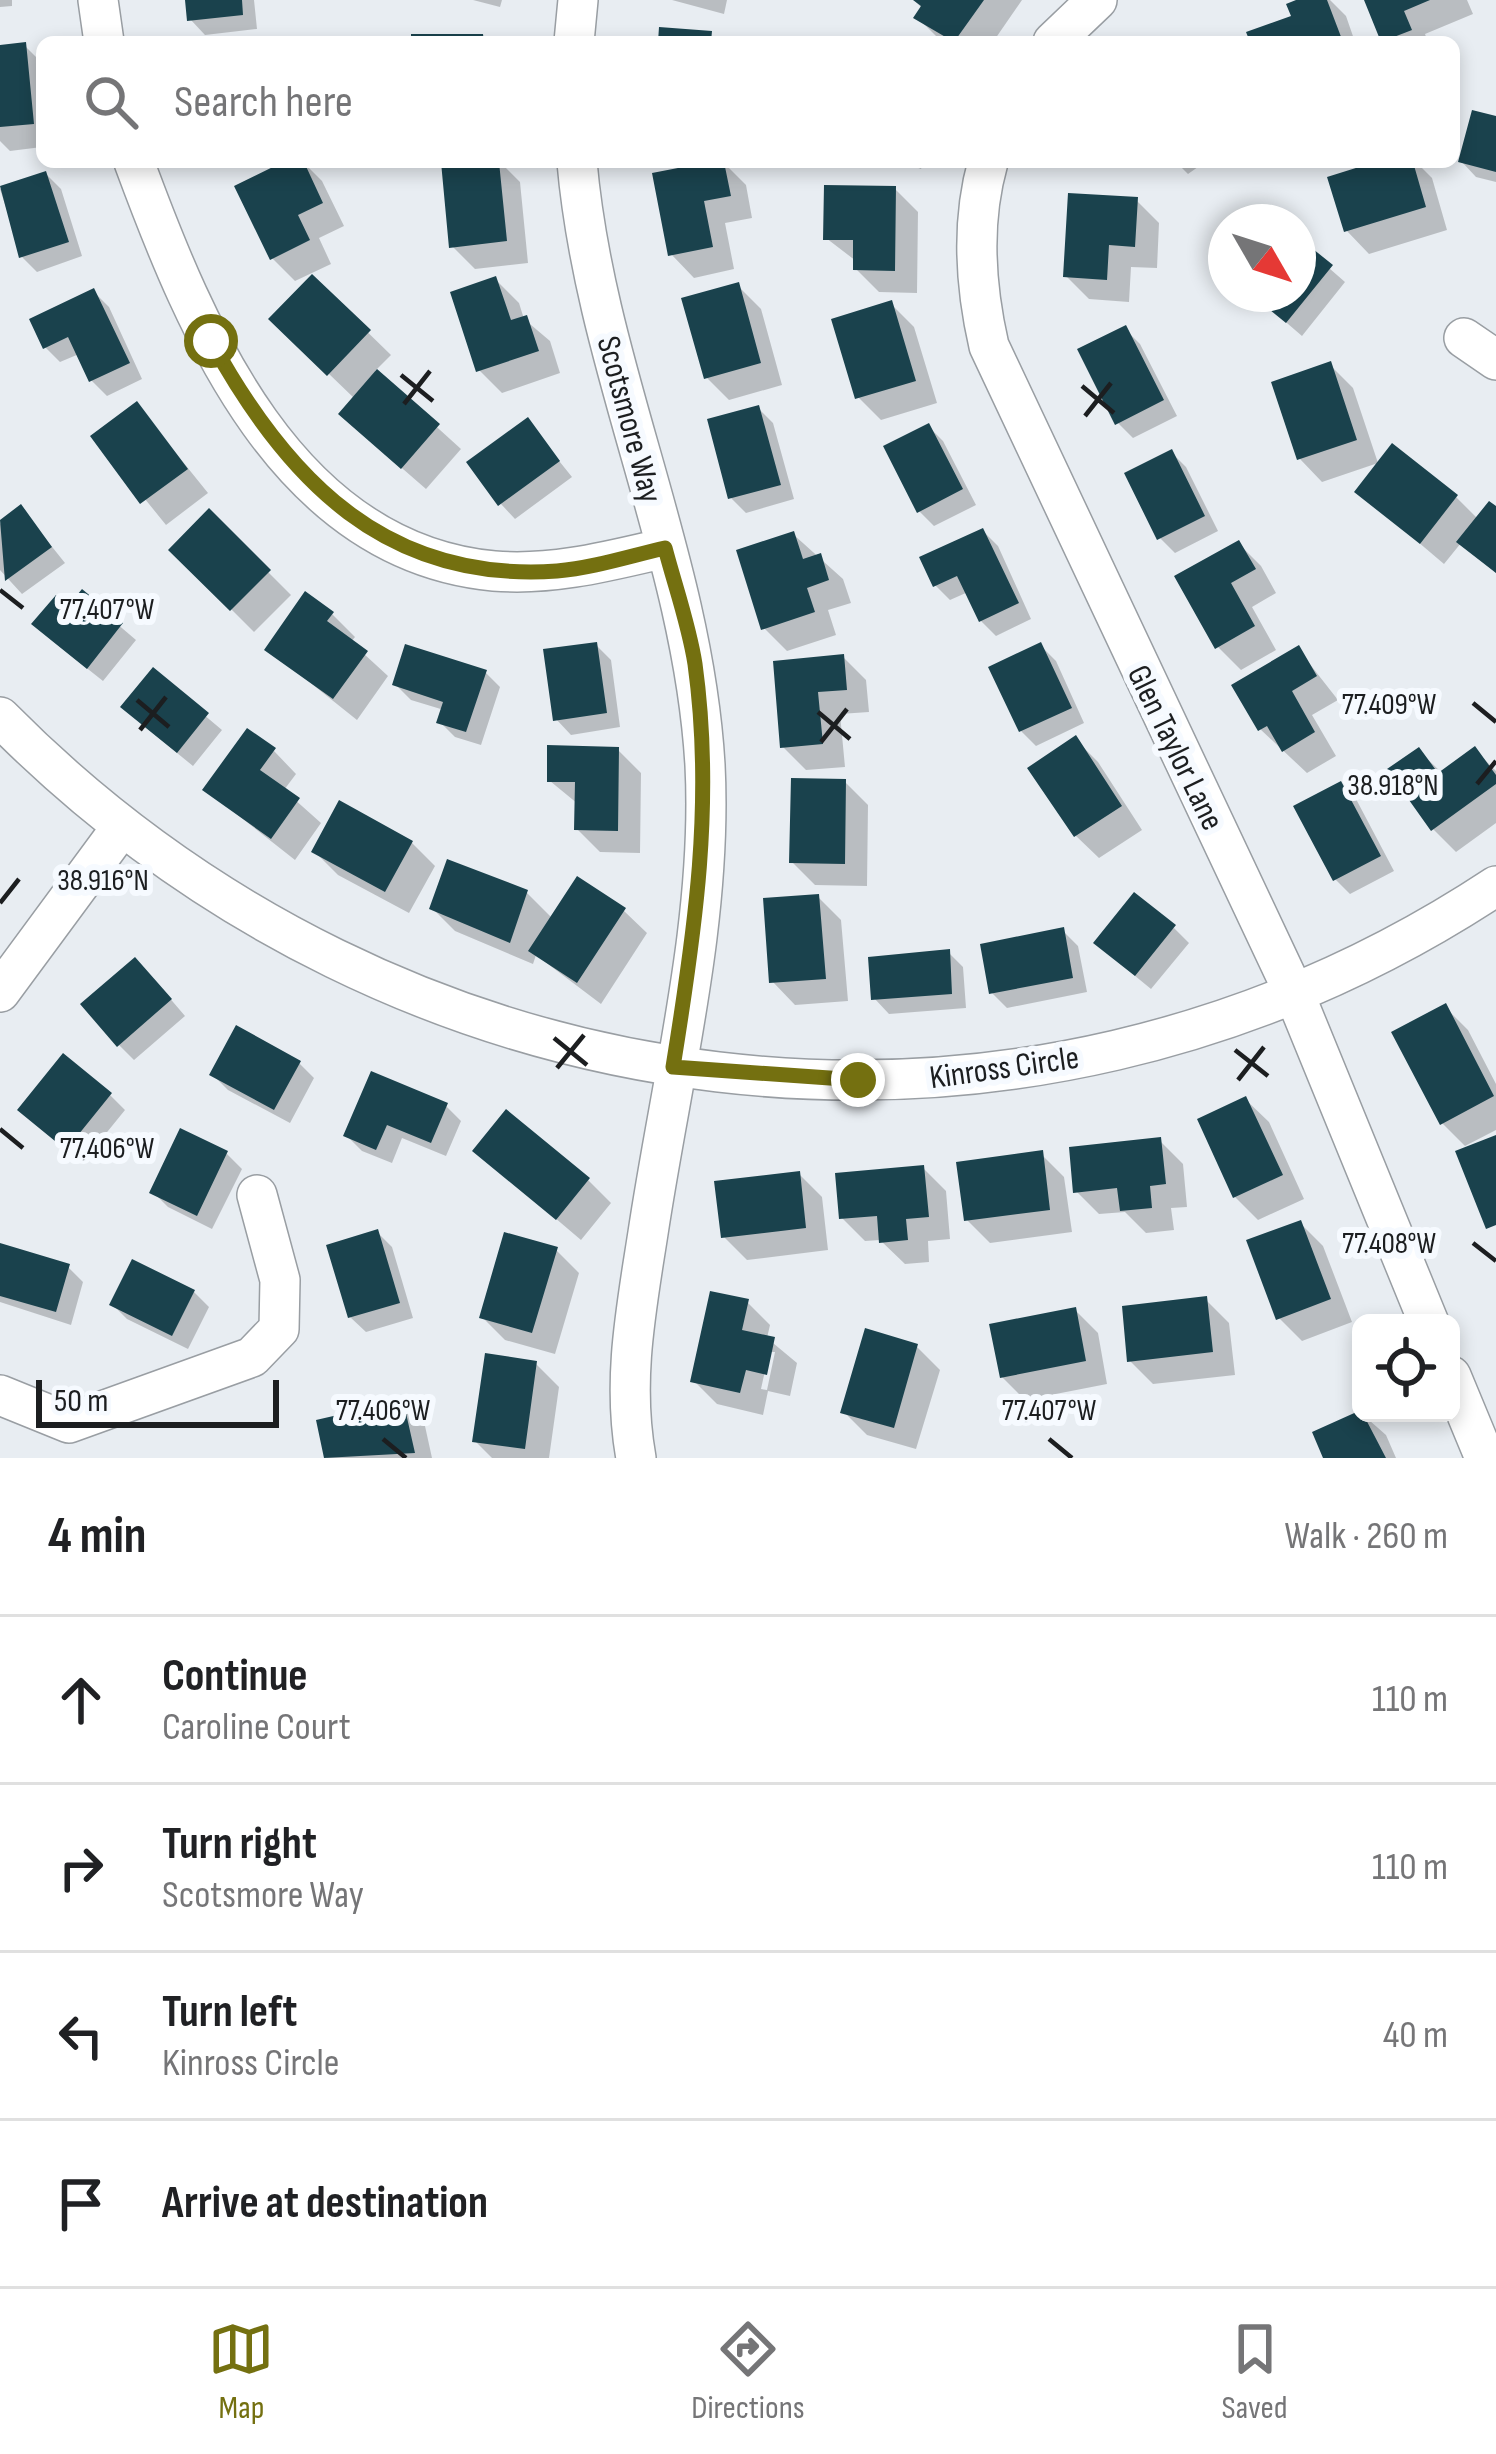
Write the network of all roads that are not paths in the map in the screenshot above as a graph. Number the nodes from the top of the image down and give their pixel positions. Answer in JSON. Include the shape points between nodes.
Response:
{"nodes":[{"id":1,"x":98,"y":0,"type":"edge"},
{"id":2,"x":578,"y":0,"type":"edge"},
{"id":3,"x":1097,"y":0,"type":"edge"},
{"id":4,"x":103,"y":36,"type":"edge"},
{"id":5,"x":575,"y":36,"type":"edge"},
{"id":6,"x":1059,"y":36,"type":"edge"},
{"id":7,"x":136,"y":168,"type":"edge"},
{"id":8,"x":578,"y":168,"type":"edge"},
{"id":9,"x":987,"y":168,"type":"edge"},
{"id":10,"x":665,"y":548,"type":"junction"},
{"id":11,"x":0,"y":717,"type":"edge"},
{"id":12,"x":121,"y":828,"type":"junction"},
{"id":13,"x":1496,"y":886,"type":"edge"},
{"id":14,"x":0,"y":992,"type":"edge"},
{"id":15,"x":1294,"y":993,"type":"junction"},
{"id":16,"x":673,"y":1067,"type":"junction"},
{"id":17,"x":257,"y":1195,"type":"dead end"},
{"id":18,"x":1425,"y":1314,"type":"edge"},
{"id":19,"x":0,"y":1395,"type":"edge"},
{"id":20,"x":1460,"y":1398,"type":"edge"},
{"id":21,"x":636,"y":1458,"type":"edge"},
{"id":22,"x":1485,"y":1458,"type":"edge"}],
"edges":[{"from":1,"to":4,"type":"street"},
{"from":2,"to":5,"type":"street"},
{"from":3,"to":6,"type":"street"},
{"from":7,"to":10,"type":"street","via":[[169,254],[239,392],[297,468],[358,522],[431,556],[494,571],[559,571]]},
{"from":8,"to":10,"type":"street","name":"Scotsmore Way","via":[[595,282]]},
{"from":9,"to":15,"type":"street","name":"Glen Taylor Lane","via":[[976,232],[988,346]]},
{"from":10,"to":16,"type":"street","name":"Scotsmore Way","via":[[694,658],[705,767],[698,916]]},
{"from":11,"to":12,"type":"street","name":"Kinross Circle"},
{"from":12,"to":14,"type":"street"},
{"from":12,"to":16,"type":"street","name":"Kinross Circle","via":[[223,900],[353,970],[540,1039]]},
{"from":13,"to":15,"type":"street","name":"Kinross Circle"},
{"from":15,"to":16,"type":"street","name":"Kinross Circle","via":[[1143,1043],[949,1076],[771,1078]]},
{"from":15,"to":18,"type":"street","name":"Glen Taylor Lane"},
{"from":16,"to":21,"type":"street","name":"Scotsmore Way","via":[[627,1368]]},
{"from":17,"to":19,"type":"street","via":[[280,1280],[279,1329],[252,1357],[69,1423]]},
{"from":20,"to":22,"type":"street"}]}
